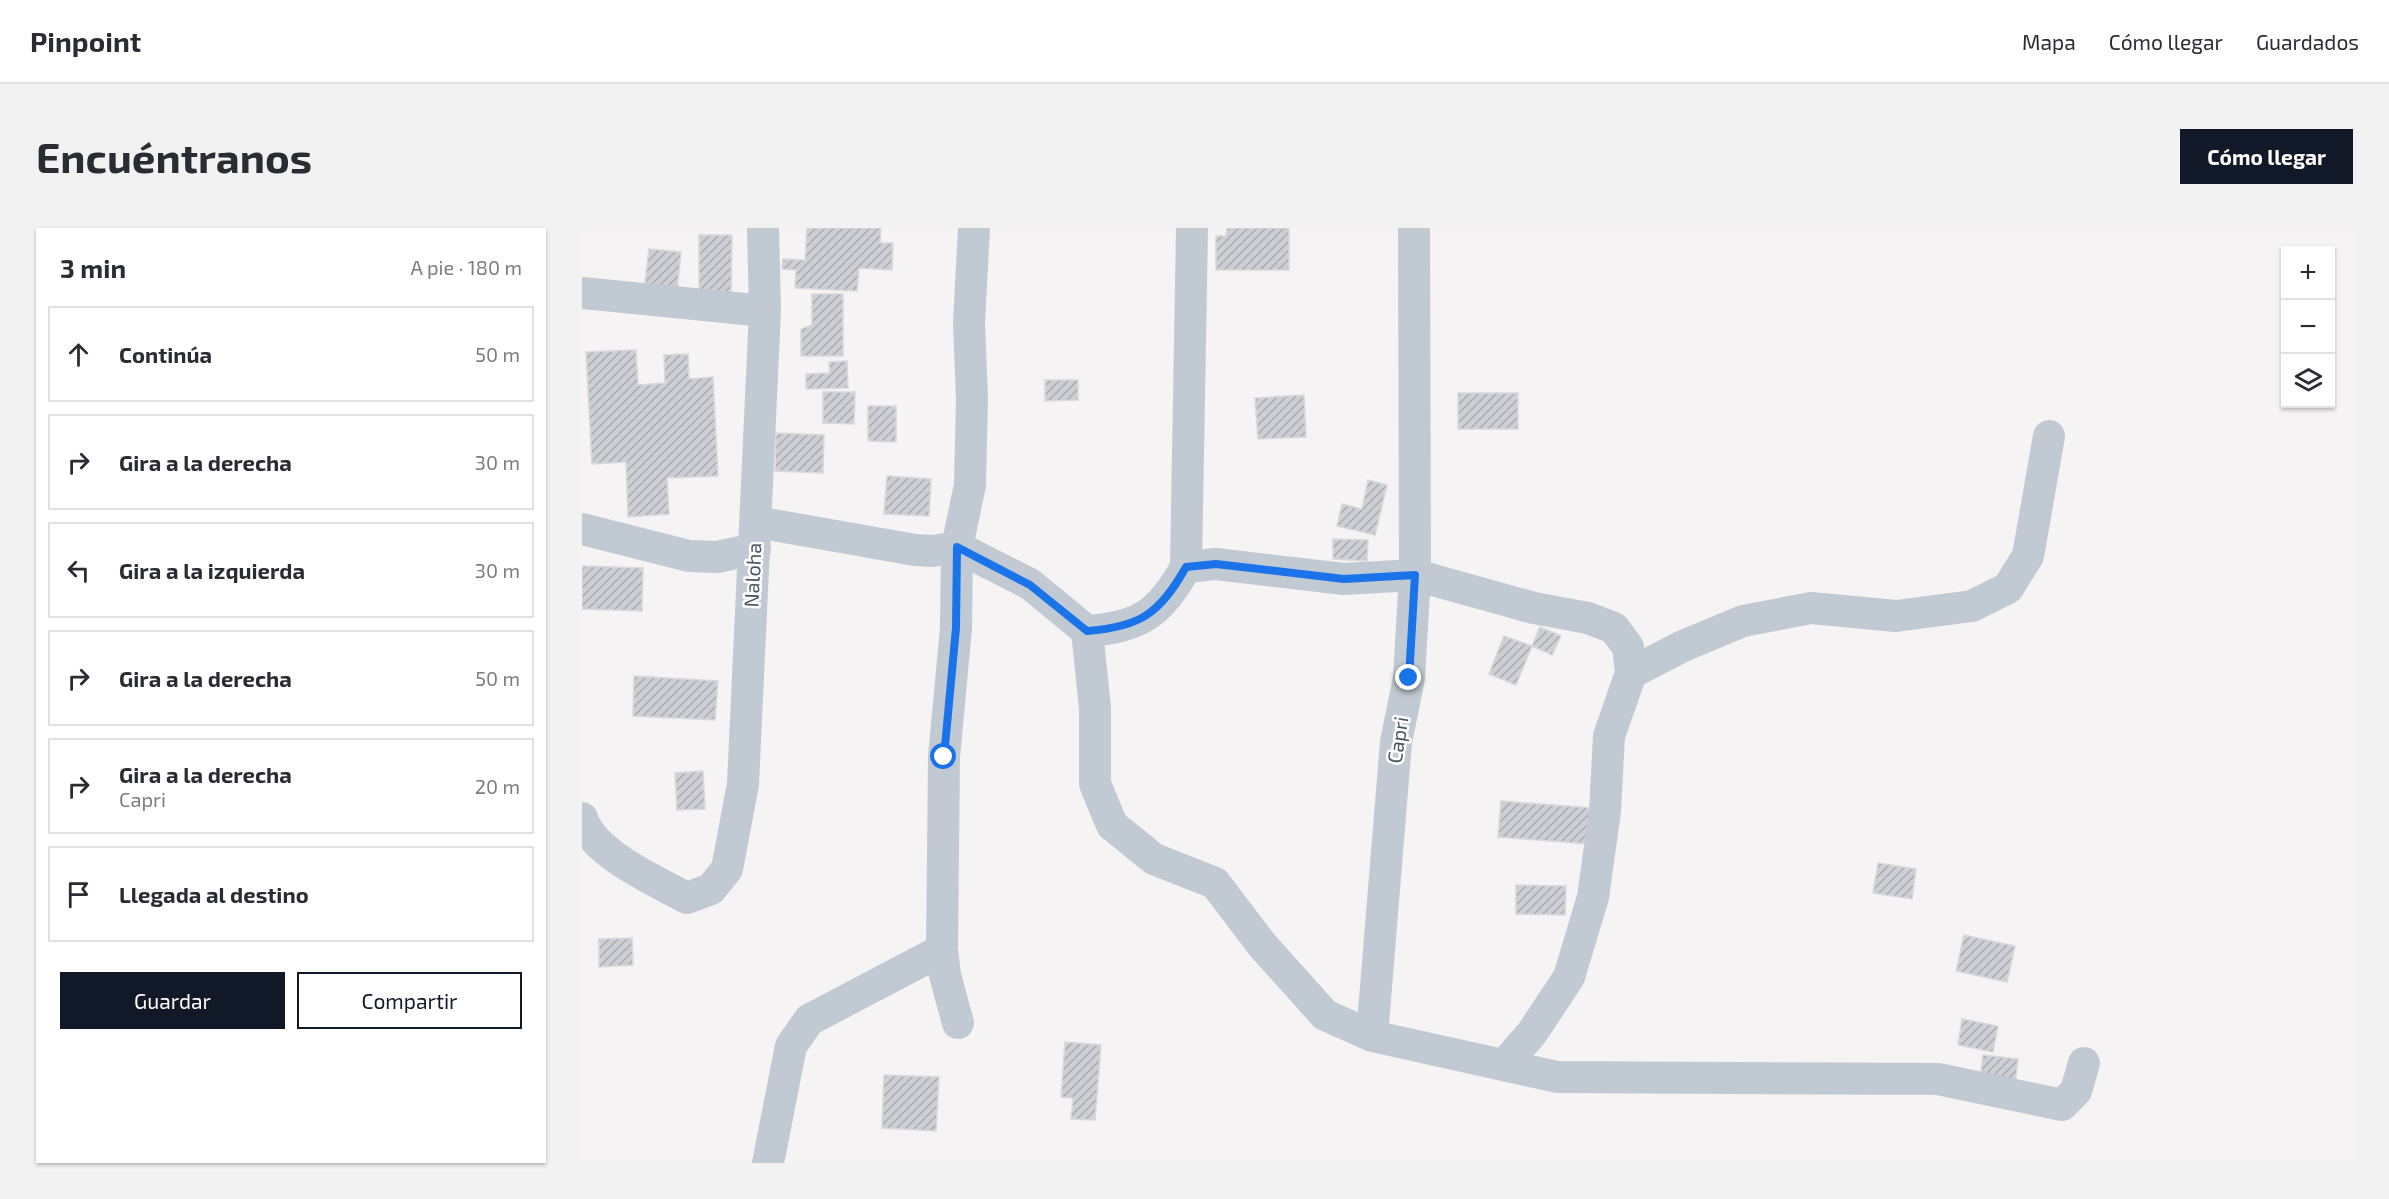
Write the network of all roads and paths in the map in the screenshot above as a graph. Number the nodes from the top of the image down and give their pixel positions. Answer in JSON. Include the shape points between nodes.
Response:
{"nodes":[{"id":1,"x":763,"y":228,"type":"edge"},
{"id":2,"x":974,"y":228,"type":"edge"},
{"id":3,"x":1192,"y":228,"type":"edge"},
{"id":4,"x":1414,"y":228,"type":"edge"},
{"id":5,"x":582,"y":293,"type":"edge"},
{"id":6,"x":765,"y":311,"type":"junction"},
{"id":7,"x":2049,"y":436,"type":"dead end"},
{"id":8,"x":582,"y":529,"type":"edge"},
{"id":9,"x":755,"y":536,"type":"junction"},
{"id":10,"x":957,"y":547,"type":"junction"},
{"id":11,"x":1186,"y":567,"type":"junction"},
{"id":12,"x":1415,"y":575,"type":"junction"},
{"id":13,"x":1087,"y":631,"type":"junction"},
{"id":14,"x":1631,"y":673,"type":"junction"},
{"id":15,"x":582,"y":818,"type":"edge"},
{"id":16,"x":942,"y":950,"type":"junction"},
{"id":17,"x":958,"y":1023,"type":"dead end"},
{"id":18,"x":1372,"y":1036,"type":"junction"},
{"id":19,"x":2084,"y":1063,"type":"dead end"},
{"id":20,"x":1505,"y":1064,"type":"junction"},
{"id":21,"x":768,"y":1163,"type":"edge"}],
"edges":[{"from":1,"to":6,"type":"street","name":"Naloha"},
{"from":2,"to":10,"type":"street","via":[[969,323],[970,485]]},
{"from":3,"to":11,"type":"street"},
{"from":4,"to":12,"type":"street","name":"Capri"},
{"from":5,"to":6,"type":"street"},
{"from":6,"to":9,"type":"street","name":"Naloha"},
{"from":7,"to":14,"type":"street","via":[[2028,556],[2008,588],[1972,606],[1896,616],[1811,608],[1743,621],[1683,645]]},
{"from":8,"to":9,"type":"street","via":[[689,556],[717,557]]},
{"from":9,"to":10,"type":"street","via":[[933,551]]},
{"from":9,"to":15,"type":"street","name":"Naloha","via":[[743,784],[727,869],[711,889],[687,898],[616,860],[585,828]]},
{"from":10,"to":13,"type":"street","via":[[1030,585]]},
{"from":10,"to":16,"type":"street","via":[[956,628],[944,757]]},
{"from":11,"to":12,"type":"street","via":[[1216,564],[1344,579]]},
{"from":11,"to":13,"type":"street","via":[[1155,611],[1118,629]]},
{"from":12,"to":14,"type":"street","via":[[1614,628],[1628,646]]},
{"from":12,"to":18,"type":"street","name":"Capri","via":[[1409,678],[1396,742]]},
{"from":13,"to":18,"type":"street","via":[[1095,708],[1095,784],[1112,825],[1154,860],[1215,883],[1263,946],[1325,1015]]},
{"from":14,"to":20,"type":"street","via":[[1609,736],[1605,811],[1593,897],[1569,977],[1532,1033]]},
{"from":16,"to":17,"type":"street"},
{"from":16,"to":21,"type":"street","via":[[809,1020],[791,1046]]},
{"from":18,"to":20,"type":"street"},
{"from":19,"to":20,"type":"street","via":[[2076,1091],[2062,1105],[1938,1079],[1557,1077]]}]}
